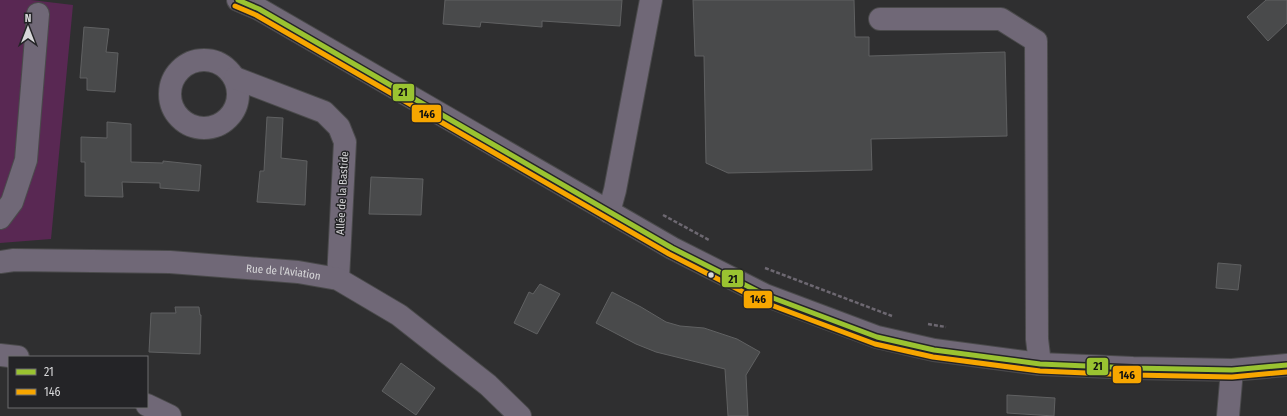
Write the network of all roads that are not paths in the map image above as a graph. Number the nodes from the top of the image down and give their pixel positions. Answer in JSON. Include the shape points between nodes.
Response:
{"nodes":[{"id":1,"x":238,"y":0,"type":"edge"},
{"id":2,"x":651,"y":0,"type":"edge"},
{"id":3,"x":38,"y":14,"type":"dead end"},
{"id":4,"x":880,"y":19,"type":"dead end"},
{"id":5,"x":235,"y":78,"type":"dead end"},
{"id":6,"x":609,"y":212,"type":"junction"},
{"id":7,"x":0,"y":218,"type":"edge"},
{"id":8,"x":0,"y":262,"type":"edge"},
{"id":9,"x":338,"y":279,"type":"junction"},
{"id":10,"x":1040,"y":364,"type":"junction"},
{"id":11,"x":1287,"y":365,"type":"edge"},
{"id":12,"x":1232,"y":370,"type":"junction"},
{"id":13,"x":148,"y":405,"type":"edge"},
{"id":14,"x":170,"y":416,"type":"edge"},
{"id":15,"x":520,"y":416,"type":"edge"},
{"id":16,"x":1228,"y":416,"type":"edge"}],
"edges":[{"from":1,"to":6,"type":"street"},
{"from":2,"to":6,"type":"street"},
{"from":3,"to":7,"type":"street","via":[[26,160],[12,202]]},
{"from":4,"to":10,"type":"street","via":[[1001,19],[1036,41],[1037,339]]},
{"from":5,"to":9,"type":"street","name":"Allée de la Bastide","via":[[324,112],[339,127],[345,142]]},
{"from":6,"to":10,"type":"street","via":[[672,248],[765,295],[876,337],[934,350]]},
{"from":8,"to":9,"type":"street","name":"Rue de l'Aviation","via":[[170,262],[298,272]]},
{"from":9,"to":15,"type":"street","name":"Rue de l'Aviation","via":[[399,316],[488,385]]},
{"from":10,"to":12,"type":"street"},
{"from":11,"to":12,"type":"street"},
{"from":12,"to":16,"type":"street"},
{"from":13,"to":14,"type":"street"}]}
